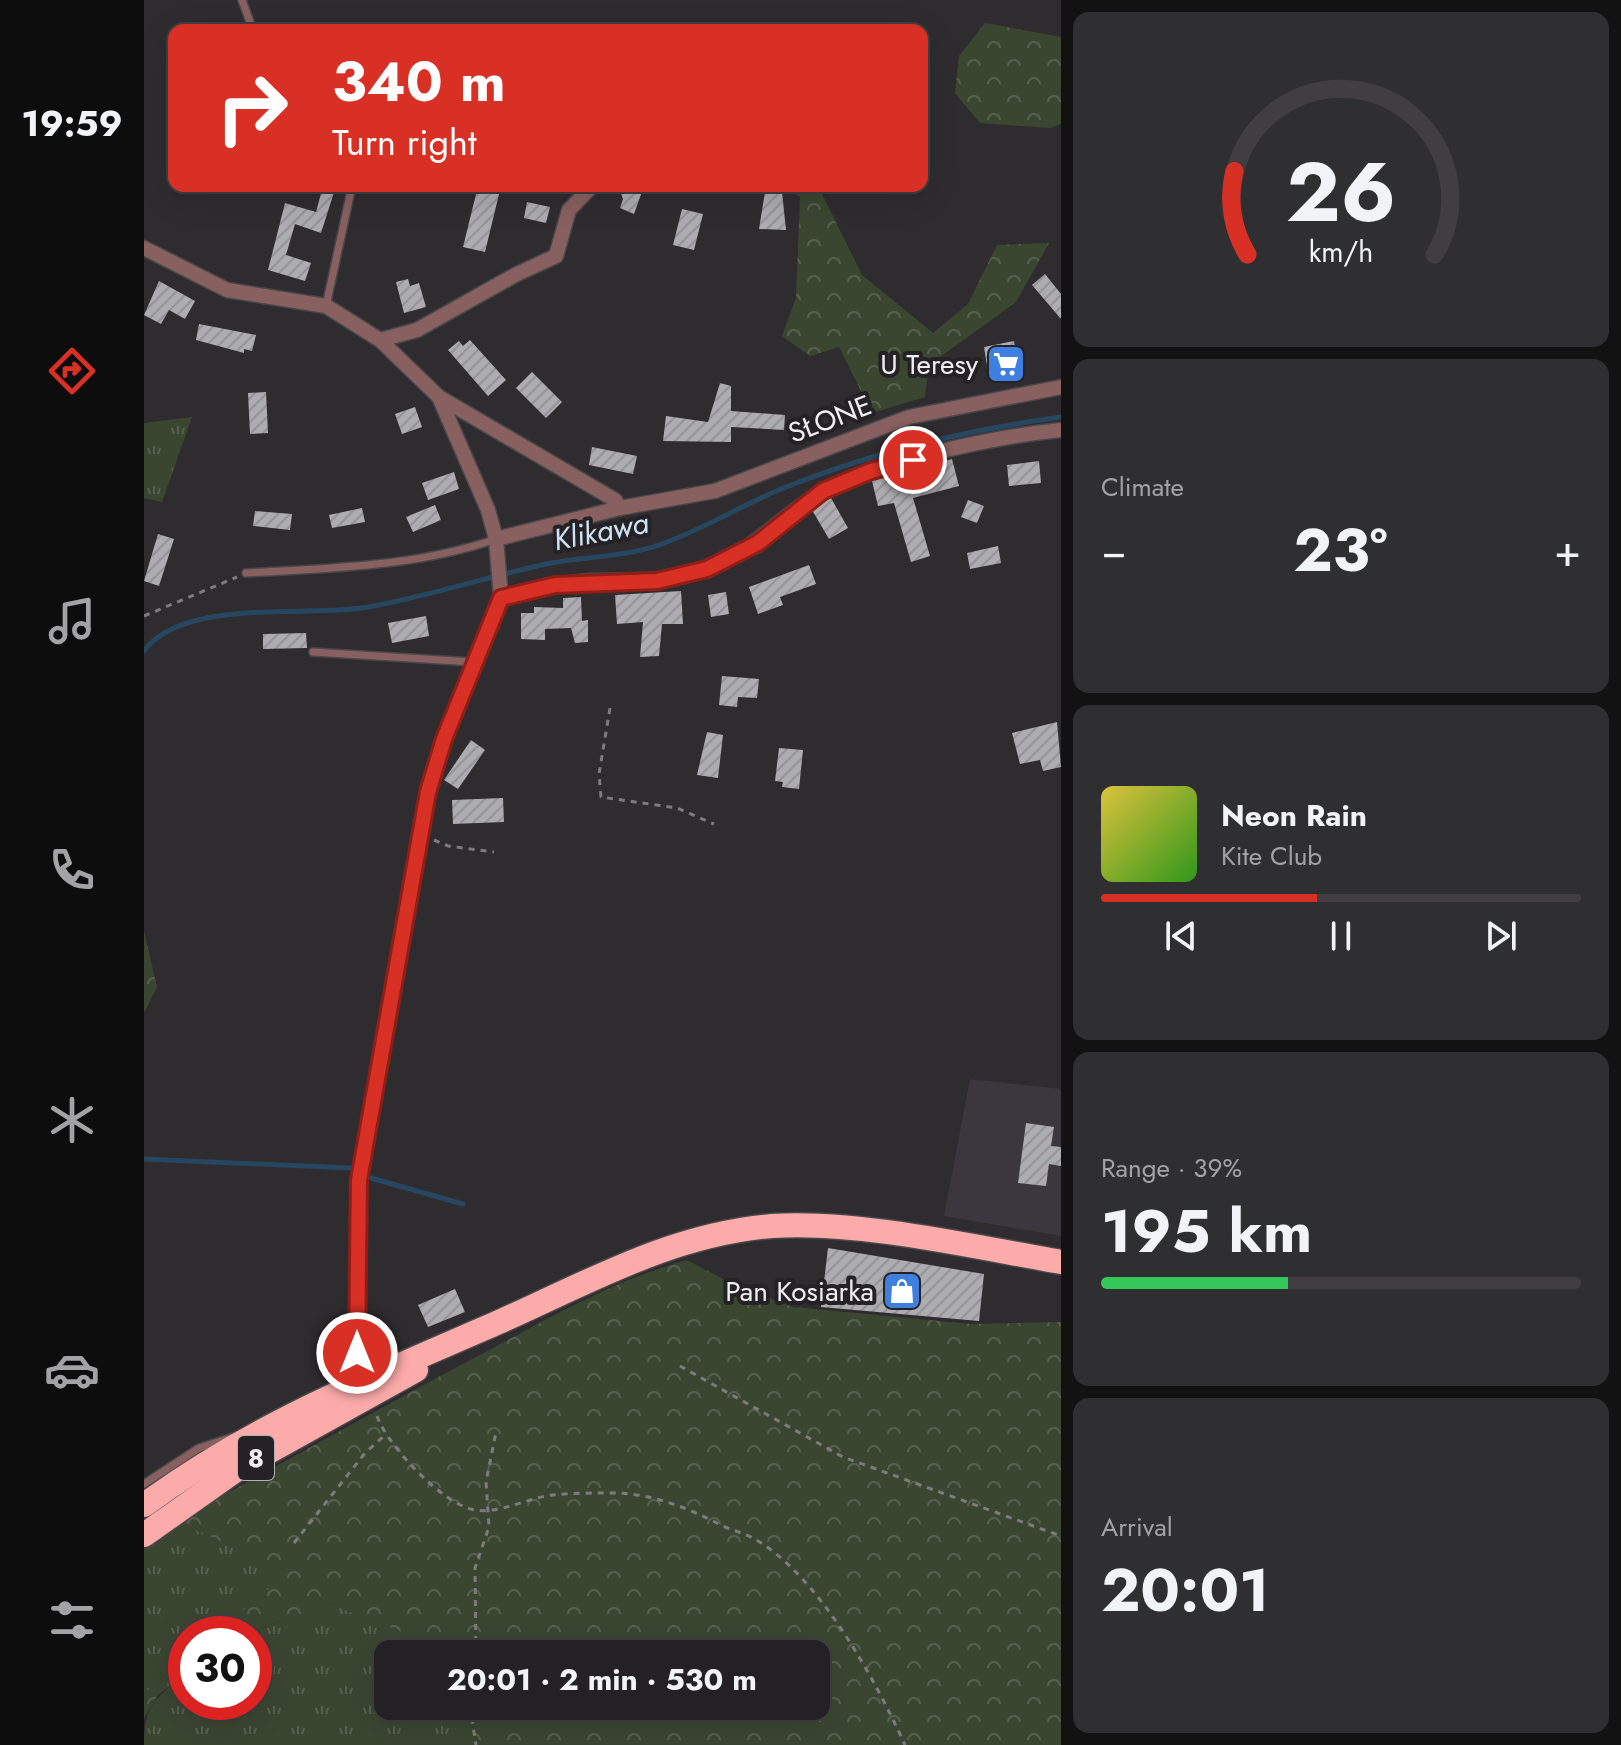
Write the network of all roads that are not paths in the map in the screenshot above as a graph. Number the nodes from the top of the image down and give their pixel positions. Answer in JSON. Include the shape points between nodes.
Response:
{"nodes":[{"id":1,"x":242,"y":0,"type":"edge"},
{"id":2,"x":251,"y":24,"type":"edge"},
{"id":3,"x":351,"y":192,"type":"edge"},
{"id":4,"x":586,"y":192,"type":"edge"},
{"id":5,"x":144,"y":248,"type":"edge"},
{"id":6,"x":326,"y":306,"type":"junction"},
{"id":7,"x":380,"y":340,"type":"junction"},
{"id":8,"x":1061,"y":387,"type":"edge"},
{"id":9,"x":439,"y":397,"type":"junction"},
{"id":10,"x":1061,"y":430,"type":"edge"},
{"id":11,"x":620,"y":508,"type":"junction"},
{"id":12,"x":496,"y":539,"type":"junction"},
{"id":13,"x":246,"y":573,"type":"road end"},
{"id":14,"x":500,"y":591,"type":"junction"},
{"id":15,"x":313,"y":652,"type":"dead end"},
{"id":16,"x":473,"y":662,"type":"junction"},
{"id":17,"x":1061,"y":1262,"type":"edge"},
{"id":18,"x":367,"y":1388,"type":"junction"},
{"id":19,"x":251,"y":1434,"type":"junction"},
{"id":20,"x":144,"y":1484,"type":"edge"},
{"id":21,"x":144,"y":1505,"type":"edge"},
{"id":22,"x":144,"y":1535,"type":"edge"}],
"edges":[{"from":1,"to":2,"type":"lane"},
{"from":3,"to":6,"type":"lane"},
{"from":4,"to":7,"type":"street","via":[[569,210],[556,256],[417,330]]},
{"from":5,"to":6,"type":"street","via":[[227,290]]},
{"from":6,"to":7,"type":"street"},
{"from":7,"to":9,"type":"street"},
{"from":8,"to":11,"type":"street","name":"SŁONE","via":[[909,417],[737,485]]},
{"from":9,"to":11,"type":"street","via":[[615,500]]},
{"from":9,"to":12,"type":"street"},
{"from":10,"to":14,"type":"street","via":[[958,449],[857,476],[808,501],[758,543],[681,577]]},
{"from":11,"to":12,"type":"street","name":"SŁONE"},
{"from":12,"to":13,"type":"lane","via":[[417,560]]},
{"from":12,"to":14,"type":"street"},
{"from":14,"to":16,"type":"street"},
{"from":15,"to":16,"type":"lane"},
{"from":16,"to":18,"type":"street","via":[[444,739],[421,830],[359,1180],[357,1353]]},
{"from":17,"to":18,"type":"highway","number":"8","via":[[794,1225],[705,1236],[635,1258]]},
{"from":18,"to":19,"type":"highway","number":"8"},
{"from":18,"to":22,"type":"highway","number":"8"},
{"from":19,"to":20,"type":"lane","via":[[199,1448]]},
{"from":19,"to":21,"type":"highway","number":"8"}]}
